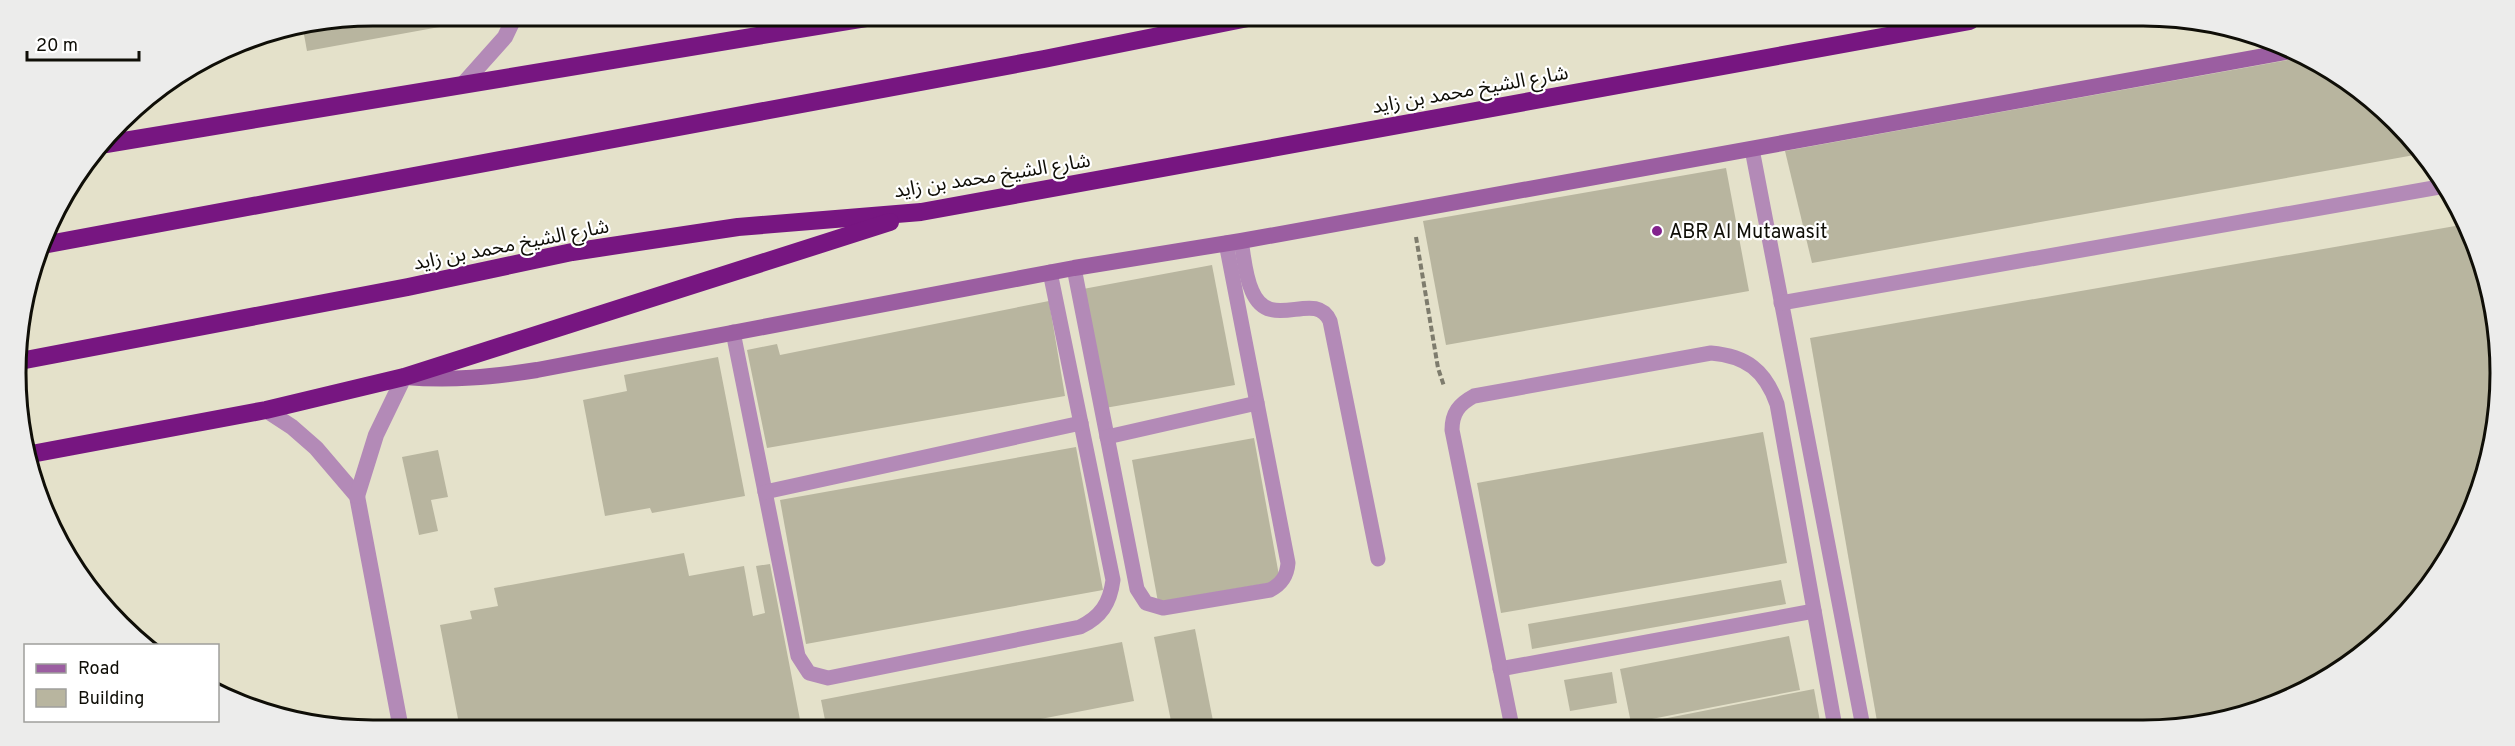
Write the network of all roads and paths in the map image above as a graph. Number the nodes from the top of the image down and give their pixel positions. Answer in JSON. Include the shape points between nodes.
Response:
{"nodes":[{"id":1,"x":510,"y":26,"type":"edge"},
{"id":2,"x":810,"y":26,"type":"edge"},
{"id":3,"x":1208,"y":26,"type":"edge"},
{"id":4,"x":1943,"y":26,"type":"edge"},
{"id":5,"x":2278,"y":53,"type":"edge"},
{"id":6,"x":464,"y":83,"type":"junction"},
{"id":7,"x":113,"y":143,"type":"edge"},
{"id":8,"x":1752,"y":149,"type":"junction"},
{"id":9,"x":2436,"y":188,"type":"edge"},
{"id":10,"x":1412,"y":210,"type":"junction"},
{"id":11,"x":921,"y":212,"type":"junction"},
{"id":12,"x":1233,"y":242,"type":"junction"},
{"id":13,"x":51,"y":244,"type":"edge"},
{"id":14,"x":1074,"y":268,"type":"junction"},
{"id":15,"x":1050,"y":272,"type":"junction"},
{"id":16,"x":1781,"y":303,"type":"junction"},
{"id":17,"x":734,"y":332,"type":"junction"},
{"id":18,"x":26,"y":360,"type":"edge"},
{"id":19,"x":404,"y":377,"type":"junction"},
{"id":20,"x":1257,"y":403,"type":"junction"},
{"id":21,"x":1456,"y":409,"type":"junction"},
{"id":22,"x":266,"y":410,"type":"junction"},
{"id":23,"x":1081,"y":423,"type":"junction"},
{"id":24,"x":1107,"y":437,"type":"junction"},
{"id":25,"x":35,"y":452,"type":"edge"},
{"id":26,"x":765,"y":492,"type":"junction"},
{"id":27,"x":357,"y":496,"type":"junction"},
{"id":28,"x":1378,"y":559,"type":"dead end"},
{"id":29,"x":1814,"y":611,"type":"junction"},
{"id":30,"x":1500,"y":669,"type":"junction"},
{"id":31,"x":399,"y":720,"type":"edge"},
{"id":32,"x":1511,"y":720,"type":"edge"},
{"id":33,"x":1834,"y":720,"type":"edge"},
{"id":34,"x":1862,"y":720,"type":"edge"}],
"edges":[{"from":1,"to":6,"type":"street"},
{"from":2,"to":6,"type":"highway"},
{"from":3,"to":13,"type":"highway"},
{"from":4,"to":11,"type":"highway","name":"شارع الشيخ محمد بن زايد"},
{"from":5,"to":8,"type":"main road"},
{"from":6,"to":7,"type":"highway"},
{"from":8,"to":10,"type":"main road"},
{"from":8,"to":16,"type":"lane"},
{"from":9,"to":16,"type":"lane"},
{"from":10,"to":12,"type":"main road"},
{"from":10,"to":21,"type":"path","via":[[1438,368]]},
{"from":11,"to":18,"type":"highway","name":"شارع الشيخ محمد بن زايد","via":[[738,227],[572,252]]},
{"from":11,"to":19,"type":"highway"},
{"from":12,"to":14,"type":"main road"},
{"from":12,"to":20,"type":"lane"},
{"from":12,"to":28,"type":"lane","via":[[1251,290],[1263,306],[1282,312],[1316,308],[1323,310],[1330,321]]},
{"from":14,"to":15,"type":"main road"},
{"from":14,"to":24,"type":"lane"},
{"from":15,"to":17,"type":"main road"},
{"from":15,"to":23,"type":"lane"},
{"from":16,"to":34,"type":"lane"},
{"from":17,"to":19,"type":"main road","via":[[484,379]]},
{"from":17,"to":26,"type":"lane"},
{"from":19,"to":22,"type":"highway"},
{"from":19,"to":27,"type":"street","via":[[376,435]]},
{"from":20,"to":24,"type":"lane"},
{"from":20,"to":24,"type":"lane","via":[[1288,563],[1283,580],[1270,590],[1163,608],[1146,603],[1137,589]]},
{"from":21,"to":29,"type":"lane","via":[[1474,396],[1711,353],[1729,354],[1745,361],[1760,372],[1777,404]]},
{"from":21,"to":30,"type":"lane","via":[[1452,430]]},
{"from":22,"to":25,"type":"highway"},
{"from":22,"to":27,"type":"street","via":[[316,448]]},
{"from":23,"to":26,"type":"lane"},
{"from":23,"to":26,"type":"lane","via":[[1113,580],[1107,604],[1091,622],[1080,627],[818,677],[809,673],[798,656]]},
{"from":27,"to":31,"type":"street"},
{"from":29,"to":30,"type":"lane"},
{"from":29,"to":33,"type":"lane"},
{"from":30,"to":32,"type":"lane"}]}
